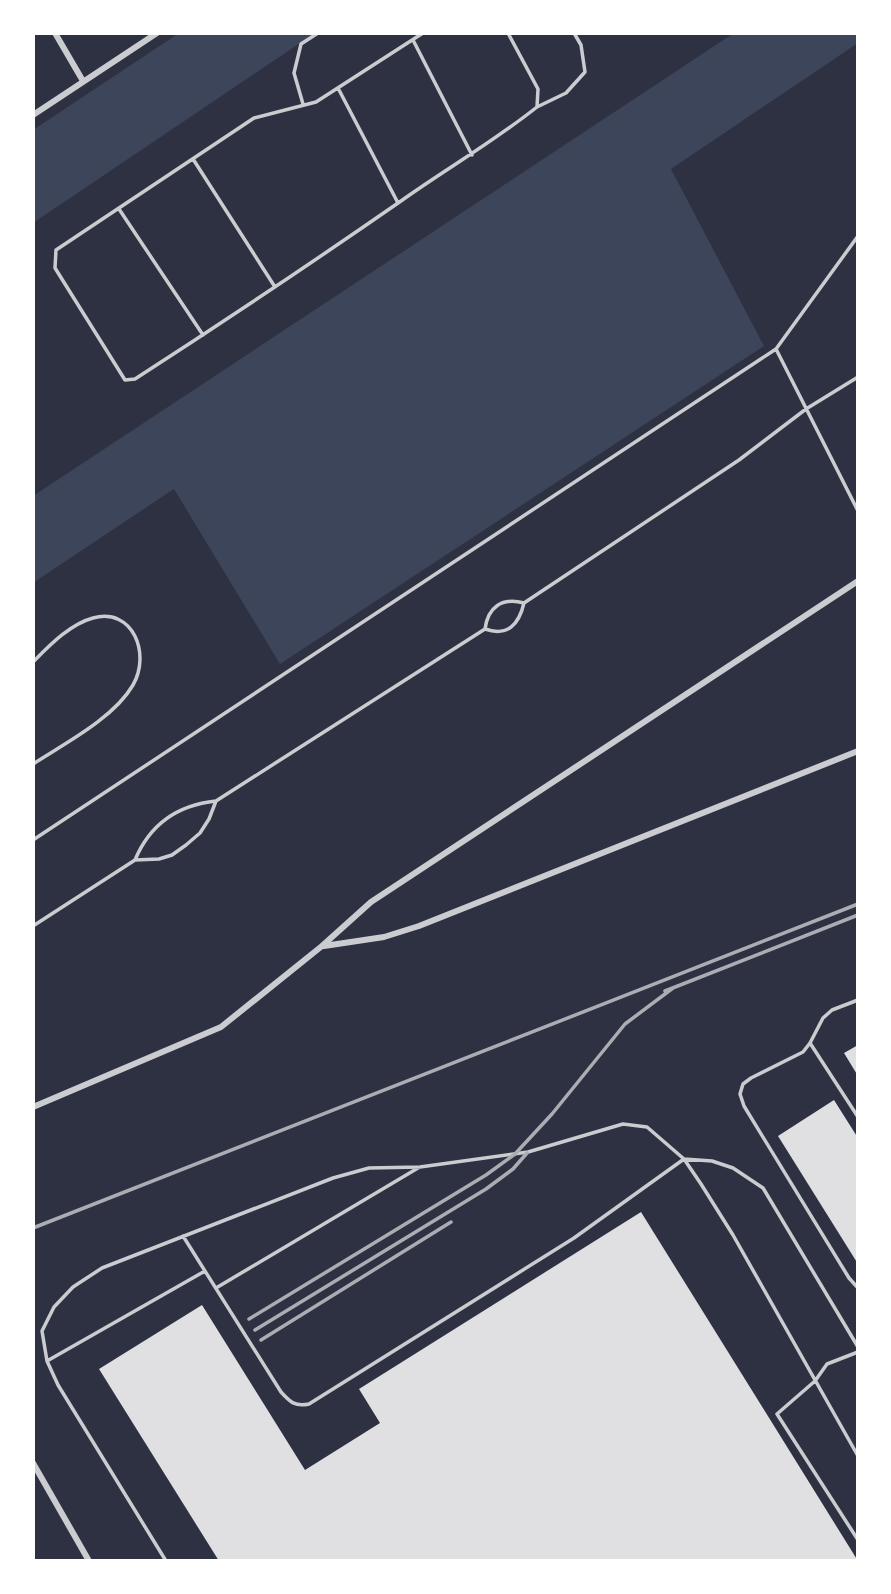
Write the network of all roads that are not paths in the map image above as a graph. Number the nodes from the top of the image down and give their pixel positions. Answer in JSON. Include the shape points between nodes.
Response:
{"nodes":[{"id":1,"x":55,"y":33,"type":"edge"},
{"id":2,"x":157,"y":33,"type":"edge"},
{"id":3,"x":318,"y":33,"type":"edge"},
{"id":4,"x":423,"y":33,"type":"edge"},
{"id":5,"x":508,"y":33,"type":"edge"},
{"id":6,"x":574,"y":33,"type":"edge"},
{"id":7,"x":413,"y":40,"type":"junction"},
{"id":8,"x":83,"y":81,"type":"junction"},
{"id":9,"x":338,"y":88,"type":"junction"},
{"id":10,"x":303,"y":104,"type":"junction"},
{"id":11,"x":537,"y":107,"type":"junction"},
{"id":12,"x":33,"y":115,"type":"edge"},
{"id":13,"x":472,"y":155,"type":"junction"},
{"id":14,"x":193,"y":159,"type":"junction"},
{"id":15,"x":398,"y":203,"type":"junction"},
{"id":16,"x":119,"y":209,"type":"junction"},
{"id":17,"x":858,"y":236,"type":"edge"},
{"id":18,"x":276,"y":288,"type":"junction"},
{"id":19,"x":203,"y":335,"type":"junction"},
{"id":20,"x":776,"y":349,"type":"junction"},
{"id":21,"x":858,"y":377,"type":"edge"},
{"id":22,"x":807,"y":409,"type":"junction"},
{"id":23,"x":858,"y":511,"type":"edge"},
{"id":24,"x":858,"y":581,"type":"edge"},
{"id":25,"x":523,"y":603,"type":"junction"},
{"id":26,"x":485,"y":629,"type":"junction"},
{"id":27,"x":33,"y":662,"type":"edge"},
{"id":28,"x":858,"y":751,"type":"edge"},
{"id":29,"x":33,"y":764,"type":"edge"},
{"id":30,"x":216,"y":801,"type":"junction"},
{"id":31,"x":33,"y":840,"type":"edge"},
{"id":32,"x":135,"y":859,"type":"junction"},
{"id":33,"x":33,"y":926,"type":"edge"},
{"id":34,"x":322,"y":946,"type":"junction"},
{"id":35,"x":858,"y":1000,"type":"edge"},
{"id":36,"x":810,"y":1043,"type":"junction"},
{"id":37,"x":33,"y":1107,"type":"edge"},
{"id":38,"x":858,"y":1117,"type":"edge"},
{"id":39,"x":684,"y":1159,"type":"junction"},
{"id":40,"x":419,"y":1167,"type":"junction"},
{"id":41,"x":183,"y":1236,"type":"junction"},
{"id":42,"x":205,"y":1271,"type":"junction"},
{"id":43,"x":216,"y":1288,"type":"junction"},
{"id":44,"x":858,"y":1288,"type":"edge"},
{"id":45,"x":858,"y":1350,"type":"edge"},
{"id":46,"x":47,"y":1361,"type":"junction"},
{"id":47,"x":815,"y":1381,"type":"junction"},
{"id":48,"x":858,"y":1456,"type":"edge"},
{"id":49,"x":33,"y":1463,"type":"edge"},
{"id":50,"x":858,"y":1540,"type":"edge"},
{"id":51,"x":89,"y":1561,"type":"edge"},
{"id":52,"x":166,"y":1561,"type":"edge"}],
"edges":[{"from":1,"to":8,"type":"street"},
{"from":2,"to":8,"type":"street"},
{"from":3,"to":10,"type":"lane","via":[[301,44],[294,72]]},
{"from":4,"to":7,"type":"lane"},
{"from":5,"to":11,"type":"lane","via":[[538,89]]},
{"from":6,"to":11,"type":"lane","via":[[585,72],[565,93]]},
{"from":7,"to":9,"type":"lane"},
{"from":7,"to":13,"type":"lane"},
{"from":8,"to":12,"type":"street"},
{"from":9,"to":10,"type":"lane","via":[[316,102]]},
{"from":9,"to":15,"type":"lane"},
{"from":10,"to":14,"type":"lane","via":[[254,118]]},
{"from":11,"to":13,"type":"lane"},
{"from":13,"to":15,"type":"lane"},
{"from":14,"to":16,"type":"lane"},
{"from":14,"to":18,"type":"lane"},
{"from":15,"to":18,"type":"lane"},
{"from":16,"to":19,"type":"lane"},
{"from":16,"to":19,"type":"lane","via":[[56,250],[54,268],[125,380],[135,379]]},
{"from":17,"to":20,"type":"lane"},
{"from":18,"to":19,"type":"lane"},
{"from":20,"to":22,"type":"lane"},
{"from":20,"to":31,"type":"lane"},
{"from":21,"to":22,"type":"lane"},
{"from":22,"to":23,"type":"lane"},
{"from":22,"to":25,"type":"lane","via":[[739,460]]},
{"from":24,"to":34,"type":"street","via":[[371,902]]},
{"from":25,"to":26,"type":"lane","via":[[513,600],[495,607]]},
{"from":25,"to":26,"type":"lane","via":[[519,620],[511,628]]},
{"from":26,"to":30,"type":"lane"},
{"from":27,"to":29,"type":"lane","via":[[70,630],[92,618],[111,616],[139,640],[142,664],[133,686],[114,707]]},
{"from":28,"to":34,"type":"street","via":[[418,926],[384,937]]},
{"from":30,"to":32,"type":"lane","via":[[186,807],[154,827]]},
{"from":30,"to":32,"type":"lane","via":[[200,833],[186,845],[159,859]]},
{"from":32,"to":33,"type":"lane"},
{"from":34,"to":37,"type":"street","via":[[221,1027]]},
{"from":35,"to":36,"type":"lane","via":[[823,1018]]},
{"from":36,"to":38,"type":"lane"},
{"from":36,"to":44,"type":"lane","via":[[792,1059],[751,1078],[740,1094],[762,1138]]},
{"from":39,"to":40,"type":"lane","via":[[646,1127],[623,1124],[528,1152]]},
{"from":39,"to":43,"type":"lane","via":[[574,1238],[309,1404],[299,1406],[281,1392]]},
{"from":39,"to":45,"type":"lane","via":[[733,1168],[763,1188]]},
{"from":39,"to":47,"type":"lane","via":[[733,1235]]},
{"from":40,"to":41,"type":"lane","via":[[369,1168],[333,1178]]},
{"from":40,"to":43,"type":"lane"},
{"from":41,"to":42,"type":"lane"},
{"from":41,"to":46,"type":"lane","via":[[102,1268],[73,1287],[54,1307],[41,1331]]},
{"from":42,"to":43,"type":"lane"},
{"from":42,"to":46,"type":"lane"},
{"from":45,"to":47,"type":"lane","via":[[827,1364]]},
{"from":46,"to":52,"type":"lane"},
{"from":47,"to":48,"type":"lane"},
{"from":47,"to":50,"type":"lane","via":[[777,1414]]},
{"from":49,"to":51,"type":"street"}]}
